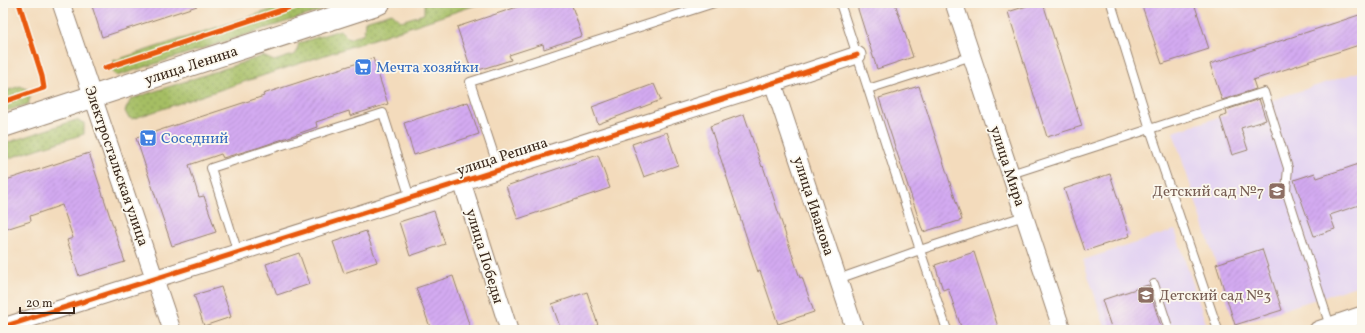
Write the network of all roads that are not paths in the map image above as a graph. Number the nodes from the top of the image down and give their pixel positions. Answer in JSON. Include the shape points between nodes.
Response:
{"nodes":[{"id":1,"x":61,"y":3,"type":"edge"},
{"id":2,"x":379,"y":3,"type":"edge"},
{"id":3,"x":714,"y":3,"type":"edge"},
{"id":4,"x":840,"y":3,"type":"edge"},
{"id":5,"x":954,"y":3,"type":"edge"},
{"id":6,"x":1111,"y":3,"type":"edge"},
{"id":7,"x":348,"y":8,"type":"edge"},
{"id":8,"x":857,"y":55,"type":"junction"},
{"id":9,"x":972,"y":56,"type":"junction"},
{"id":10,"x":773,"y":83,"type":"junction"},
{"id":11,"x":868,"y":89,"type":"junction"},
{"id":12,"x":94,"y":97,"type":"junction"},
{"id":13,"x":3,"y":126,"type":"edge"},
{"id":14,"x":1150,"y":129,"type":"junction"},
{"id":15,"x":499,"y":170,"type":"junction"},
{"id":16,"x":1011,"y":174,"type":"junction"},
{"id":17,"x":462,"y":182,"type":"junction"},
{"id":18,"x":410,"y":198,"type":"junction"},
{"id":19,"x":1024,"y":216,"type":"junction"},
{"id":20,"x":920,"y":250,"type":"junction"},
{"id":21,"x":238,"y":253,"type":"junction"},
{"id":22,"x":155,"y":279,"type":"junction"},
{"id":23,"x":838,"y":279,"type":"junction"},
{"id":24,"x":1154,"y":284,"type":"dead end"},
{"id":25,"x":1362,"y":315,"type":"edge"},
{"id":26,"x":3,"y":327,"type":"edge"},
{"id":27,"x":1324,"y":328,"type":"edge"},
{"id":28,"x":172,"y":330,"type":"edge"},
{"id":29,"x":508,"y":330,"type":"edge"},
{"id":30,"x":855,"y":330,"type":"edge"},
{"id":31,"x":947,"y":330,"type":"edge"},
{"id":32,"x":1062,"y":330,"type":"edge"},
{"id":33,"x":1169,"y":330,"type":"edge"},
{"id":34,"x":1218,"y":330,"type":"edge"}],
"edges":[{"from":1,"to":12,"type":"street","name":"Электростальская улица"},
{"from":2,"to":7,"type":"street","name":"улица Ленина"},
{"from":3,"to":15,"type":"lane","via":[[470,82]]},
{"from":4,"to":8,"type":"lane"},
{"from":5,"to":9,"type":"street","name":"улица Мира"},
{"from":6,"to":14,"type":"lane"},
{"from":7,"to":12,"type":"street","name":"улица Ленина"},
{"from":8,"to":10,"type":"street","name":"улица Репина"},
{"from":8,"to":11,"type":"lane"},
{"from":9,"to":11,"type":"lane"},
{"from":9,"to":16,"type":"street","name":"улица Мира"},
{"from":10,"to":15,"type":"street","name":"улица Репина"},
{"from":10,"to":23,"type":"street","name":"улица Иванова"},
{"from":11,"to":20,"type":"lane"},
{"from":12,"to":13,"type":"street","name":"улица Ленина"},
{"from":12,"to":22,"type":"street","name":"Электростальская улица"},
{"from":14,"to":16,"type":"lane"},
{"from":14,"to":27,"type":"lane","via":[[1264,92],[1288,168],[1286,190]]},
{"from":14,"to":34,"type":"lane"},
{"from":15,"to":17,"type":"street","name":"улица Репина"},
{"from":16,"to":19,"type":"street","name":"улица Мира"},
{"from":17,"to":18,"type":"street","name":"улица Репина"},
{"from":17,"to":29,"type":"street","name":"улица Победы"},
{"from":18,"to":21,"type":"street","name":"улица Репина"},
{"from":18,"to":21,"type":"lane","via":[[383,113],[211,168]]},
{"from":19,"to":20,"type":"lane"},
{"from":19,"to":32,"type":"street","name":"улица Мира"},
{"from":20,"to":23,"type":"lane"},
{"from":20,"to":31,"type":"lane"},
{"from":21,"to":22,"type":"street","name":"улица Репина"},
{"from":22,"to":26,"type":"street","name":"улица Репина"},
{"from":22,"to":28,"type":"street","name":"Электростальская улица"},
{"from":23,"to":30,"type":"street","name":"улица Иванова"},
{"from":24,"to":33,"type":"lane"},
{"from":25,"to":27,"type":"street"}]}
